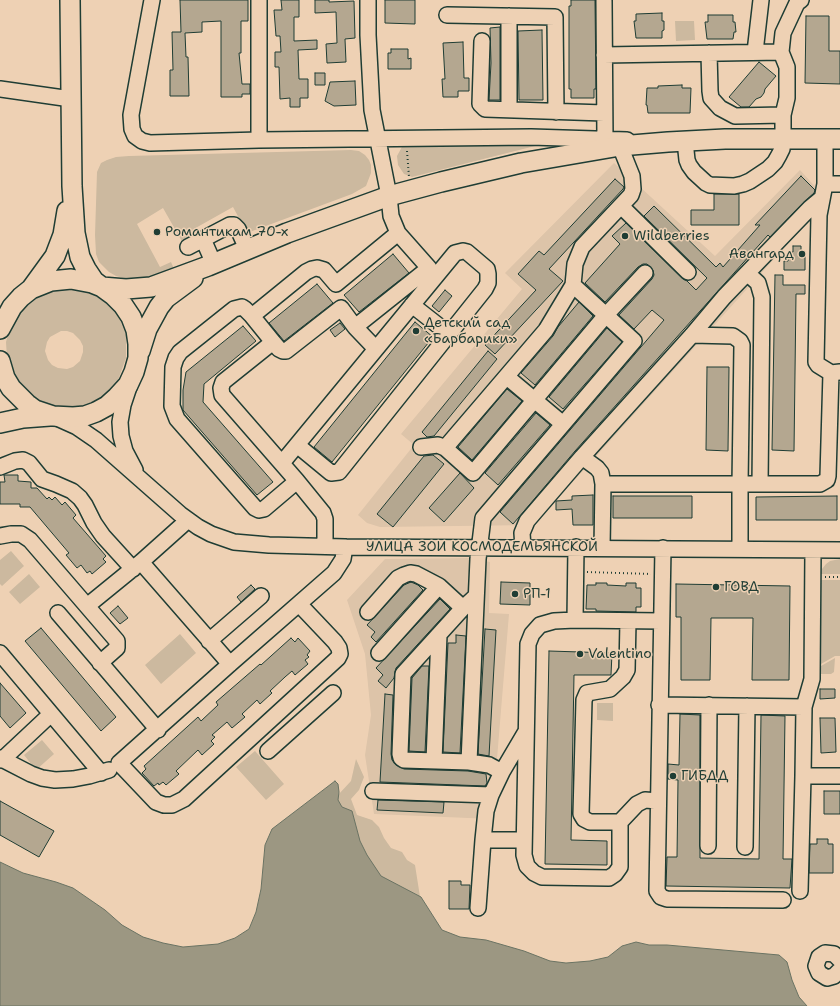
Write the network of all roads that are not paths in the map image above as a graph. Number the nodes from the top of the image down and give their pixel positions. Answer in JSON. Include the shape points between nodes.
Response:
{"nodes":[{"id":1,"x":70,"y":0,"type":"edge"},
{"id":2,"x":152,"y":0,"type":"edge"},
{"id":3,"x":259,"y":0,"type":"edge"},
{"id":4,"x":368,"y":0,"type":"edge"},
{"id":5,"x":761,"y":0,"type":"edge"},
{"id":6,"x":801,"y":0,"type":"edge"},
{"id":7,"x":604,"y":1,"type":"dead end"},
{"id":8,"x":447,"y":15,"type":"dead end"},
{"id":9,"x":508,"y":16,"type":"junction"},
{"id":10,"x":482,"y":41,"type":"dead end"},
{"id":11,"x":755,"y":52,"type":"junction"},
{"id":12,"x":781,"y":52,"type":"junction"},
{"id":13,"x":709,"y":53,"type":"junction"},
{"id":14,"x":604,"y":55,"type":"junction"},
{"id":15,"x":0,"y":89,"type":"edge"},
{"id":16,"x":71,"y":99,"type":"junction"},
{"id":17,"x":509,"y":110,"type":"junction"},
{"id":18,"x":556,"y":112,"type":"junction"},
{"id":19,"x":604,"y":114,"type":"junction"},
{"id":20,"x":783,"y":115,"type":"junction"},
{"id":21,"x":377,"y":139,"type":"junction"},
{"id":22,"x":783,"y":139,"type":"junction"},
{"id":23,"x":833,"y":139,"type":"edge"},
{"id":24,"x":259,"y":140,"type":"junction"},
{"id":25,"x":677,"y":141,"type":"junction"},
{"id":26,"x":613,"y":142,"type":"junction"},
{"id":27,"x":840,"y":184,"type":"edge"},
{"id":28,"x":72,"y":186,"type":"junction"},
{"id":29,"x":823,"y":191,"type":"junction"},
{"id":30,"x":389,"y":196,"type":"junction"},
{"id":31,"x":621,"y":206,"type":"junction"},
{"id":32,"x":398,"y":233,"type":"junction"},
{"id":33,"x":203,"y":239,"type":"junction"},
{"id":34,"x":188,"y":247,"type":"dead end"},
{"id":35,"x":247,"y":249,"type":"junction"},
{"id":36,"x":211,"y":265,"type":"junction"},
{"id":37,"x":432,"y":272,"type":"junction"},
{"id":38,"x":688,"y":272,"type":"dead end"},
{"id":39,"x":645,"y":273,"type":"dead end"},
{"id":40,"x":747,"y":273,"type":"junction"},
{"id":41,"x":336,"y":284,"type":"junction"},
{"id":42,"x":573,"y":285,"type":"junction"},
{"id":43,"x":102,"y":287,"type":"junction"},
{"id":44,"x":31,"y":289,"type":"junction"},
{"id":45,"x":412,"y":305,"type":"junction"},
{"id":46,"x":341,"y":308,"type":"junction"},
{"id":47,"x":606,"y":315,"type":"junction"},
{"id":48,"x":252,"y":316,"type":"junction"},
{"id":49,"x":355,"y":327,"type":"junction"},
{"id":50,"x":2,"y":328,"type":"edge"},
{"id":51,"x":449,"y":334,"type":"junction"},
{"id":52,"x":692,"y":335,"type":"junction"},
{"id":53,"x":273,"y":342,"type":"junction"},
{"id":54,"x":376,"y":349,"type":"junction"},
{"id":55,"x":0,"y":361,"type":"edge"},
{"id":56,"x":136,"y":365,"type":"junction"},
{"id":57,"x":836,"y":372,"type":"edge"},
{"id":58,"x":507,"y":377,"type":"junction"},
{"id":59,"x":535,"y":400,"type":"junction"},
{"id":60,"x":53,"y":416,"type":"junction"},
{"id":61,"x":0,"y":423,"type":"edge"},
{"id":62,"x":563,"y":424,"type":"junction"},
{"id":63,"x":297,"y":445,"type":"junction"},
{"id":64,"x":421,"y":447,"type":"dead end"},
{"id":65,"x":446,"y":448,"type":"junction"},
{"id":66,"x":582,"y":457,"type":"junction"},
{"id":67,"x":282,"y":463,"type":"junction"},
{"id":68,"x":0,"y":467,"type":"edge"},
{"id":69,"x":297,"y":481,"type":"junction"},
{"id":70,"x":144,"y":482,"type":"junction"},
{"id":71,"x":603,"y":484,"type":"junction"},
{"id":72,"x":740,"y":484,"type":"junction"},
{"id":73,"x":760,"y":484,"type":"junction"},
{"id":74,"x":188,"y":520,"type":"junction"},
{"id":75,"x":0,"y":536,"type":"edge"},
{"id":76,"x":325,"y":546,"type":"junction"},
{"id":77,"x":346,"y":547,"type":"junction"},
{"id":78,"x":478,"y":548,"type":"junction"},
{"id":79,"x":522,"y":548,"type":"junction"},
{"id":80,"x":576,"y":548,"type":"junction"},
{"id":81,"x":602,"y":548,"type":"junction"},
{"id":82,"x":662,"y":548,"type":"junction"},
{"id":83,"x":740,"y":549,"type":"junction"},
{"id":84,"x":813,"y":550,"type":"junction"},
{"id":85,"x":840,"y":550,"type":"edge"},
{"id":86,"x":137,"y":565,"type":"junction"},
{"id":87,"x":439,"y":586,"type":"junction"},
{"id":88,"x":261,"y":596,"type":"dead end"},
{"id":89,"x":476,"y":596,"type":"junction"},
{"id":90,"x":299,"y":604,"type":"junction"},
{"id":91,"x":87,"y":606,"type":"junction"},
{"id":92,"x":463,"y":608,"type":"junction"},
{"id":93,"x":368,"y":612,"type":"dead end"},
{"id":94,"x":58,"y":613,"type":"dead end"},
{"id":95,"x":575,"y":620,"type":"junction"},
{"id":96,"x":628,"y":621,"type":"junction"},
{"id":97,"x":661,"y":621,"type":"junction"},
{"id":98,"x":439,"y":635,"type":"junction"},
{"id":99,"x":209,"y":641,"type":"junction"},
{"id":100,"x":0,"y":653,"type":"edge"},
{"id":101,"x":379,"y":653,"type":"dead end"},
{"id":102,"x":100,"y":662,"type":"junction"},
{"id":103,"x":230,"y":664,"type":"junction"},
{"id":104,"x":333,"y":693,"type":"dead end"},
{"id":105,"x":659,"y":704,"type":"junction"},
{"id":106,"x":709,"y":706,"type":"junction"},
{"id":107,"x":748,"y":706,"type":"junction"},
{"id":108,"x":804,"y":707,"type":"junction"},
{"id":109,"x":51,"y":714,"type":"junction"},
{"id":110,"x":158,"y":730,"type":"junction"},
{"id":111,"x":526,"y":732,"type":"junction"},
{"id":112,"x":268,"y":751,"type":"dead end"},
{"id":113,"x":1,"y":759,"type":"edge"},
{"id":114,"x":434,"y":761,"type":"junction"},
{"id":115,"x":469,"y":762,"type":"junction"},
{"id":116,"x":119,"y":763,"type":"junction"},
{"id":117,"x":502,"y":772,"type":"junction"},
{"id":118,"x":101,"y":773,"type":"junction"},
{"id":119,"x":803,"y":776,"type":"junction"},
{"id":120,"x":840,"y":776,"type":"edge"},
{"id":121,"x":373,"y":791,"type":"dead end"},
{"id":122,"x":491,"y":795,"type":"junction"},
{"id":123,"x":658,"y":801,"type":"junction"},
{"id":124,"x":620,"y":822,"type":"junction"},
{"id":125,"x":483,"y":840,"type":"junction"},
{"id":126,"x":524,"y":840,"type":"junction"},
{"id":127,"x":708,"y":846,"type":"dead end"},
{"id":128,"x":746,"y":847,"type":"dead end"},
{"id":129,"x":800,"y":891,"type":"dead end"},
{"id":130,"x":783,"y":900,"type":"dead end"},
{"id":131,"x":478,"y":908,"type":"dead end"},
{"id":132,"x":840,"y":960,"type":"edge"},
{"id":133,"x":840,"y":970,"type":"edge"}],
"edges":[{"from":1,"to":16,"type":"main road"},
{"from":2,"to":24,"type":"street","via":[[131,115],[135,136],[150,143]]},
{"from":3,"to":24,"type":"street"},
{"from":4,"to":21,"type":"street","via":[[372,110]]},
{"from":5,"to":11,"type":"street"},
{"from":6,"to":12,"type":"street","via":[[797,3],[783,33]]},
{"from":7,"to":14,"type":"street"},
{"from":8,"to":9,"type":"street"},
{"from":9,"to":17,"type":"street"},
{"from":9,"to":18,"type":"street","via":[[555,17]]},
{"from":10,"to":17,"type":"street","via":[[480,104],[485,109]]},
{"from":11,"to":12,"type":"street"},
{"from":11,"to":13,"type":"street"},
{"from":12,"to":20,"type":"street","via":[[787,67],[787,98]]},
{"from":13,"to":14,"type":"street"},
{"from":13,"to":20,"type":"street","via":[[711,98],[720,108],[735,116]]},
{"from":14,"to":19,"type":"street"},
{"from":15,"to":16,"type":"street"},
{"from":16,"to":28,"type":"main road"},
{"from":17,"to":18,"type":"street"},
{"from":18,"to":19,"type":"street"},
{"from":19,"to":26,"type":"street"},
{"from":20,"to":22,"type":"street"},
{"from":21,"to":24,"type":"street"},
{"from":21,"to":26,"type":"street","via":[[563,137]]},
{"from":21,"to":30,"type":"street"},
{"from":22,"to":23,"type":"main road"},
{"from":22,"to":25,"type":"main road"},
{"from":22,"to":25,"type":"street","via":[[775,162],[750,181],[734,186],[710,185],[689,165]]},
{"from":23,"to":29,"type":"street"},
{"from":25,"to":26,"type":"main road"},
{"from":26,"to":30,"type":"main road"},
{"from":26,"to":31,"type":"street","via":[[630,168],[633,188],[632,195]]},
{"from":27,"to":29,"type":"street"},
{"from":28,"to":43,"type":"main road","via":[[75,233],[80,258],[94,281]]},
{"from":28,"to":44,"type":"main road","via":[[60,246]]},
{"from":29,"to":40,"type":"street","via":[[810,208]]},
{"from":29,"to":57,"type":"street","via":[[819,216],[816,362]]},
{"from":30,"to":32,"type":"street","via":[[391,216]]},
{"from":30,"to":35,"type":"main road"},
{"from":31,"to":38,"type":"street"},
{"from":31,"to":42,"type":"street","via":[[582,247],[575,264]]},
{"from":32,"to":37,"type":"street"},
{"from":32,"to":41,"type":"street"},
{"from":33,"to":34,"type":"street"},
{"from":33,"to":35,"type":"street","via":[[234,225]]},
{"from":33,"to":36,"type":"street"},
{"from":35,"to":36,"type":"main road"},
{"from":36,"to":43,"type":"main road","via":[[151,287]]},
{"from":36,"to":56,"type":"main road","via":[[159,306],[147,329]]},
{"from":37,"to":45,"type":"street"},
{"from":37,"to":49,"type":"street"},
{"from":37,"to":51,"type":"street","via":[[455,253],[463,251],[487,269],[488,283],[485,289]]},
{"from":39,"to":47,"type":"street"},
{"from":40,"to":52,"type":"street"},
{"from":40,"to":73,"type":"street","via":[[758,283],[762,297]]},
{"from":41,"to":46,"type":"street"},
{"from":41,"to":48,"type":"street","via":[[324,270],[312,269]]},
{"from":42,"to":47,"type":"street"},
{"from":42,"to":58,"type":"street","via":[[546,330]]},
{"from":43,"to":44,"type":"main road","via":[[71,278],[50,281]]},
{"from":43,"to":56,"type":"main road","via":[[123,305],[131,317],[138,344]]},
{"from":44,"to":50,"type":"main road","via":[[16,302]]},
{"from":45,"to":51,"type":"street"},
{"from":45,"to":54,"type":"street"},
{"from":46,"to":49,"type":"street"},
{"from":46,"to":53,"type":"street","via":[[286,351],[279,349]]},
{"from":47,"to":59,"type":"street"},
{"from":47,"to":62,"type":"street","via":[[634,341]]},
{"from":48,"to":53,"type":"street"},
{"from":48,"to":69,"type":"street","via":[[242,307],[234,309],[180,352],[173,367],[172,406],[177,418],[255,508],[264,509]]},
{"from":49,"to":54,"type":"street"},
{"from":51,"to":63,"type":"street","via":[[339,472],[331,473]]},
{"from":52,"to":66,"type":"street"},
{"from":52,"to":72,"type":"street","via":[[733,336],[740,341]]},
{"from":53,"to":67,"type":"street","via":[[223,382],[221,388],[222,395]]},
{"from":54,"to":63,"type":"street"},
{"from":55,"to":60,"type":"main road","via":[[5,378],[18,397],[35,410]]},
{"from":56,"to":60,"type":"main road","via":[[128,386],[107,406],[85,416]]},
{"from":56,"to":70,"type":"street","via":[[122,405],[120,436],[132,465]]},
{"from":57,"to":73,"type":"street","via":[[827,480],[820,484]]},
{"from":58,"to":59,"type":"street"},
{"from":58,"to":65,"type":"street"},
{"from":59,"to":62,"type":"street"},
{"from":59,"to":65,"type":"street","via":[[473,473]]},
{"from":60,"to":61,"type":"main road"},
{"from":60,"to":70,"type":"street","via":[[87,433]]},
{"from":62,"to":78,"type":"street","via":[[483,518]]},
{"from":63,"to":67,"type":"street"},
{"from":64,"to":65,"type":"street","via":[[438,445]]},
{"from":66,"to":71,"type":"street","via":[[601,473]]},
{"from":66,"to":79,"type":"street","via":[[527,521],[522,533]]},
{"from":67,"to":69,"type":"street"},
{"from":68,"to":86,"type":"street","via":[[23,460],[29,463],[42,479],[72,491],[85,505],[103,536]]},
{"from":69,"to":76,"type":"street","via":[[323,513]]},
{"from":70,"to":74,"type":"street","name":"УЛИЦА ЗОИ КОСМОДЕМЬЯНСКОЙ"},
{"from":71,"to":72,"type":"street"},
{"from":71,"to":81,"type":"street"},
{"from":72,"to":73,"type":"street"},
{"from":72,"to":83,"type":"street"},
{"from":74,"to":76,"type":"street","name":"УЛИЦА ЗОИ КОСМОДЕМЬЯНСКОЙ","via":[[211,534],[234,542]]},
{"from":74,"to":86,"type":"street"},
{"from":75,"to":91,"type":"street","via":[[21,534],[30,540]]},
{"from":76,"to":77,"type":"street","name":"УЛИЦА ЗОИ КОСМОДЕМЬЯНСКОЙ"},
{"from":77,"to":78,"type":"street","name":"УЛИЦА ЗОИ КОСМОДЕМЬЯНСКОЙ"},
{"from":77,"to":90,"type":"street","via":[[343,559],[334,573]]},
{"from":78,"to":79,"type":"street","name":"УЛИЦА ЗОИ КОСМОДЕМЬЯНСКОЙ"},
{"from":78,"to":89,"type":"street"},
{"from":79,"to":80,"type":"street","name":"УЛИЦА ЗОИ КОСМОДЕМЬЯНСКОЙ"},
{"from":80,"to":81,"type":"street","name":"УЛИЦА ЗОИ КОСМОДЕМЬЯНСКОЙ"},
{"from":80,"to":95,"type":"street"},
{"from":81,"to":82,"type":"street","name":"УЛИЦА ЗОИ КОСМОДЕМЬЯНСКОЙ"},
{"from":82,"to":83,"type":"street","name":"УЛИЦА ЗОИ КОСМОДЕМЬЯНСКОЙ"},
{"from":82,"to":97,"type":"street"},
{"from":83,"to":84,"type":"street","name":"УЛИЦА ЗОИ КОСМОДЕМЬЯНСКОЙ"},
{"from":84,"to":85,"type":"street","name":"УЛИЦА ЗОИ КОСМОДЕМЬЯНСКОЙ"},
{"from":84,"to":108,"type":"street","via":[[812,679]]},
{"from":86,"to":91,"type":"street"},
{"from":86,"to":99,"type":"street"},
{"from":87,"to":92,"type":"street"},
{"from":87,"to":93,"type":"street","via":[[416,574],[404,575],[398,578]]},
{"from":87,"to":101,"type":"street"},
{"from":88,"to":99,"type":"street"},
{"from":89,"to":92,"type":"street"},
{"from":89,"to":115,"type":"street"},
{"from":90,"to":103,"type":"street"},
{"from":90,"to":116,"type":"street","via":[[335,642],[339,648],[338,658],[184,798],[172,804],[156,802]]},
{"from":91,"to":102,"type":"street","via":[[117,641],[117,648]]},
{"from":92,"to":98,"type":"street"},
{"from":94,"to":102,"type":"street"},
{"from":95,"to":96,"type":"street"},
{"from":95,"to":111,"type":"street","via":[[548,622],[540,625],[532,634],[528,644]]},
{"from":96,"to":97,"type":"street"},
{"from":96,"to":124,"type":"street","via":[[627,670],[610,689],[587,693],[584,700],[581,814],[590,822]]},
{"from":97,"to":105,"type":"street"},
{"from":98,"to":114,"type":"street"},
{"from":98,"to":114,"type":"street","via":[[403,674],[401,758]]},
{"from":99,"to":103,"type":"street"},
{"from":100,"to":109,"type":"street"},
{"from":102,"to":110,"type":"street"},
{"from":103,"to":110,"type":"street"},
{"from":104,"to":112,"type":"street"},
{"from":105,"to":106,"type":"street"},
{"from":105,"to":123,"type":"street"},
{"from":106,"to":107,"type":"street"},
{"from":106,"to":127,"type":"street"},
{"from":107,"to":108,"type":"street"},
{"from":107,"to":128,"type":"street"},
{"from":108,"to":119,"type":"street"},
{"from":109,"to":113,"type":"street"},
{"from":109,"to":118,"type":"street"},
{"from":110,"to":116,"type":"street"},
{"from":111,"to":117,"type":"street"},
{"from":111,"to":126,"type":"street"},
{"from":113,"to":118,"type":"street","via":[[18,769],[55,780]]},
{"from":114,"to":115,"type":"street"},
{"from":115,"to":117,"type":"street","via":[[489,765]]},
{"from":116,"to":118,"type":"street"},
{"from":117,"to":122,"type":"street"},
{"from":119,"to":120,"type":"street"},
{"from":119,"to":129,"type":"street"},
{"from":121,"to":122,"type":"street"},
{"from":122,"to":125,"type":"street","via":[[486,811]]},
{"from":123,"to":124,"type":"street","via":[[645,800],[637,804]]},
{"from":123,"to":130,"type":"street","via":[[656,891],[661,897]]},
{"from":124,"to":126,"type":"street","via":[[620,867],[609,878],[542,877],[527,866]]},
{"from":125,"to":126,"type":"street"},
{"from":125,"to":131,"type":"street"},
{"from":132,"to":133,"type":"street","via":[[834,954],[825,953],[819,957],[816,966],[819,973],[827,978]]}]}
